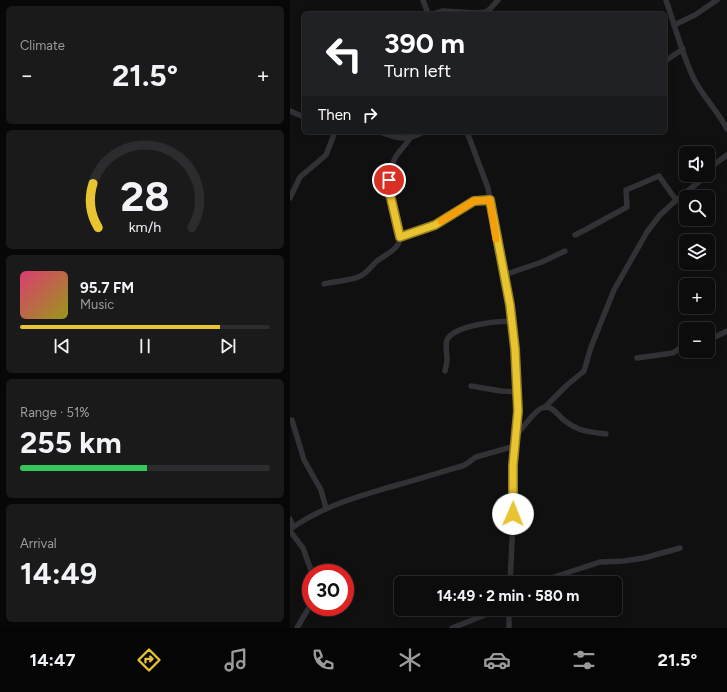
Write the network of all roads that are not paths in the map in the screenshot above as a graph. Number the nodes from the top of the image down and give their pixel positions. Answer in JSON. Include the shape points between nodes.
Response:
{"nodes":[{"id":1,"x":423,"y":0,"type":"edge"},
{"id":2,"x":498,"y":0,"type":"edge"},
{"id":3,"x":666,"y":0,"type":"edge"},
{"id":4,"x":717,"y":0,"type":"edge"},
{"id":5,"x":427,"y":12,"type":"edge"},
{"id":6,"x":440,"y":12,"type":"edge"},
{"id":7,"x":460,"y":12,"type":"edge"},
{"id":8,"x":486,"y":12,"type":"edge"},
{"id":9,"x":674,"y":24,"type":"junction"},
{"id":10,"x":683,"y":50,"type":"junction"},
{"id":11,"x":667,"y":60,"type":"edge"},
{"id":12,"x":290,"y":110,"type":"edge"},
{"id":13,"x":302,"y":116,"type":"edge"},
{"id":14,"x":727,"y":129,"type":"edge"},
{"id":15,"x":334,"y":134,"type":"edge"},
{"id":16,"x":386,"y":134,"type":"edge"},
{"id":17,"x":419,"y":134,"type":"edge"},
{"id":18,"x":468,"y":134,"type":"edge"},
{"id":19,"x":410,"y":138,"type":"junction"},
{"id":20,"x":727,"y":155,"type":"edge"},
{"id":21,"x":715,"y":164,"type":"edge"},
{"id":22,"x":699,"y":182,"type":"edge"},
{"id":23,"x":290,"y":198,"type":"edge"},
{"id":24,"x":490,"y":200,"type":"junction"},
{"id":25,"x":676,"y":200,"type":"junction"},
{"id":26,"x":575,"y":234,"type":"dead end"},
{"id":27,"x":400,"y":237,"type":"junction"},
{"id":28,"x":565,"y":251,"type":"dead end"},
{"id":29,"x":504,"y":275,"type":"junction"},
{"id":30,"x":324,"y":284,"type":"dead end"},
{"id":31,"x":512,"y":322,"type":"junction"},
{"id":32,"x":727,"y":331,"type":"edge"},
{"id":33,"x":715,"y":337,"type":"edge"},
{"id":34,"x":679,"y":349,"type":"edge"},
{"id":35,"x":637,"y":358,"type":"dead end"},
{"id":36,"x":445,"y":371,"type":"dead end"},
{"id":37,"x":471,"y":386,"type":"dead end"},
{"id":38,"x":517,"y":392,"type":"junction"},
{"id":39,"x":545,"y":407,"type":"junction"},
{"id":40,"x":292,"y":420,"type":"dead end"},
{"id":41,"x":606,"y":434,"type":"dead end"},
{"id":42,"x":516,"y":436,"type":"junction"},
{"id":43,"x":515,"y":446,"type":"junction"},
{"id":44,"x":326,"y":508,"type":"junction"},
{"id":45,"x":290,"y":519,"type":"edge"},
{"id":46,"x":291,"y":529,"type":"edge"},
{"id":47,"x":680,"y":548,"type":"dead end"},
{"id":48,"x":309,"y":564,"type":"edge"},
{"id":49,"x":510,"y":576,"type":"edge"},
{"id":50,"x":557,"y":576,"type":"edge"},
{"id":51,"x":304,"y":616,"type":"edge"},
{"id":52,"x":482,"y":616,"type":"edge"},
{"id":53,"x":509,"y":616,"type":"edge"},
{"id":54,"x":297,"y":628,"type":"edge"},
{"id":55,"x":452,"y":628,"type":"edge"},
{"id":56,"x":509,"y":628,"type":"edge"}],
"edges":[{"from":1,"to":5,"type":"street"},
{"from":2,"to":8,"type":"street"},
{"from":3,"to":9,"type":"street"},
{"from":4,"to":9,"type":"street","via":[[695,15]]},
{"from":6,"to":7,"type":"street"},
{"from":9,"to":10,"type":"street"},
{"from":10,"to":11,"type":"street"},
{"from":10,"to":14,"type":"street","via":[[696,83]]},
{"from":12,"to":13,"type":"street"},
{"from":15,"to":23,"type":"street","via":[[326,155],[300,177]]},
{"from":16,"to":19,"type":"street","via":[[401,139]]},
{"from":17,"to":19,"type":"street"},
{"from":18,"to":24,"type":"street"},
{"from":19,"to":27,"type":"street","via":[[395,158],[389,180]]},
{"from":20,"to":21,"type":"street"},
{"from":22,"to":25,"type":"street"},
{"from":24,"to":27,"type":"street","via":[[474,201],[435,225]]},
{"from":24,"to":29,"type":"street"},
{"from":25,"to":26,"type":"street","via":[[659,176],[626,190],[627,207]]},
{"from":25,"to":39,"type":"street","via":[[647,232],[614,290],[584,371]]},
{"from":27,"to":30,"type":"street","via":[[399,244],[394,249],[358,278]]},
{"from":28,"to":29,"type":"street"},
{"from":29,"to":31,"type":"street"},
{"from":31,"to":36,"type":"street","via":[[485,323],[455,332],[446,342]]},
{"from":31,"to":38,"type":"street"},
{"from":32,"to":33,"type":"street"},
{"from":34,"to":35,"type":"street","via":[[673,353]]},
{"from":37,"to":38,"type":"street"},
{"from":38,"to":42,"type":"street"},
{"from":39,"to":41,"type":"street","via":[[554,410],[566,422],[586,432]]},
{"from":39,"to":42,"type":"street","via":[[541,408]]},
{"from":40,"to":44,"type":"street","via":[[304,460],[322,490]]},
{"from":42,"to":43,"type":"street"},
{"from":43,"to":44,"type":"street","via":[[476,457],[465,465]]},
{"from":43,"to":49,"type":"street"},
{"from":44,"to":46,"type":"street"},
{"from":45,"to":46,"type":"street"},
{"from":46,"to":48,"type":"street","via":[[303,548]]},
{"from":47,"to":50,"type":"street","via":[[644,558],[600,562]]},
{"from":51,"to":54,"type":"street"},
{"from":52,"to":55,"type":"street"},
{"from":53,"to":56,"type":"street"}]}
